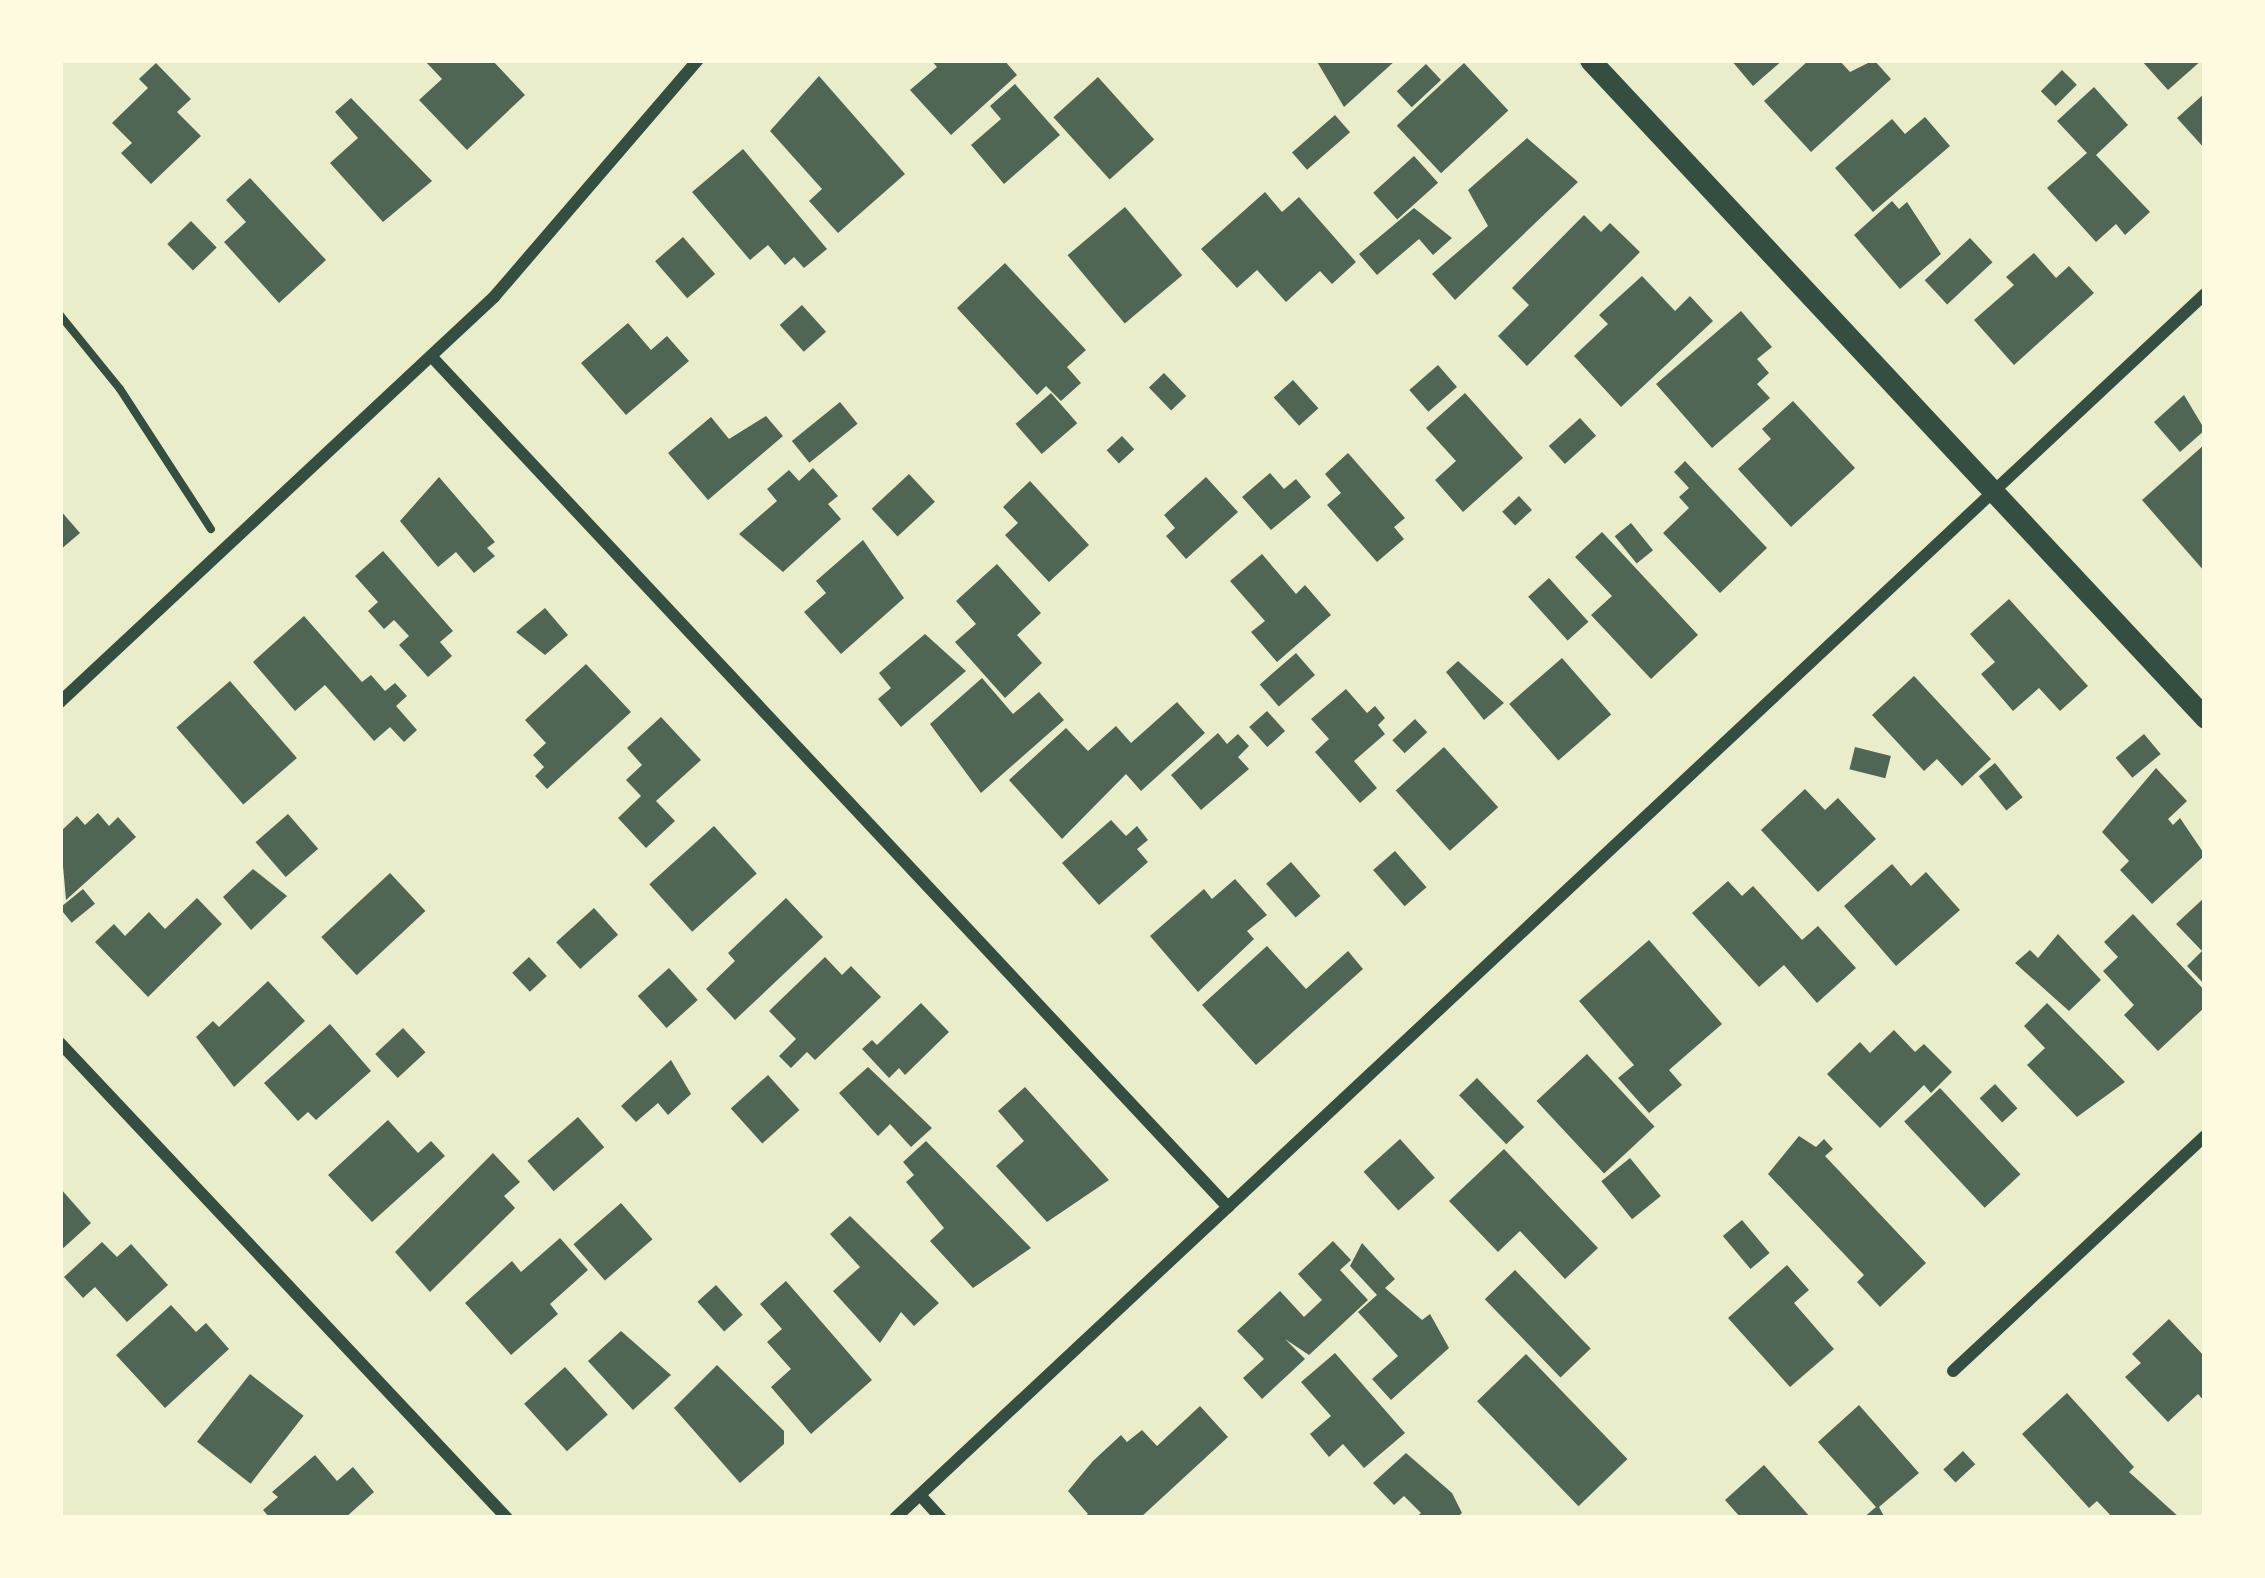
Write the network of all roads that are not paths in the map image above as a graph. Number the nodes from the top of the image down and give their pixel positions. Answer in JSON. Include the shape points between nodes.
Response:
{"nodes":[{"id":1,"x":698,"y":60,"type":"edge"},
{"id":2,"x":1590,"y":60,"type":"edge"},
{"id":3,"x":2205,"y":294,"type":"edge"},
{"id":4,"x":430,"y":356,"type":"junction"},
{"id":5,"x":1993,"y":492,"type":"junction"},
{"id":6,"x":60,"y":702,"type":"edge"},
{"id":7,"x":2205,"y":718,"type":"edge"},
{"id":8,"x":60,"y":1043,"type":"edge"},
{"id":9,"x":2205,"y":1136,"type":"edge"},
{"id":10,"x":1228,"y":1207,"type":"junction"},
{"id":11,"x":1952,"y":1371,"type":"dead end"},
{"id":12,"x":920,"y":1495,"type":"junction"},
{"id":13,"x":507,"y":1518,"type":"edge"},
{"id":14,"x":895,"y":1518,"type":"edge"},
{"id":15,"x":941,"y":1518,"type":"edge"}],
"edges":[{"from":1,"to":4,"type":"street","via":[[538,253]]},
{"from":2,"to":5,"type":"street"},
{"from":3,"to":5,"type":"street"},
{"from":4,"to":6,"type":"street"},
{"from":4,"to":10,"type":"street"},
{"from":5,"to":7,"type":"street"},
{"from":5,"to":10,"type":"street"},
{"from":8,"to":13,"type":"street"},
{"from":9,"to":11,"type":"street"},
{"from":10,"to":12,"type":"street"},
{"from":12,"to":14,"type":"street"},
{"from":12,"to":15,"type":"street"}]}
